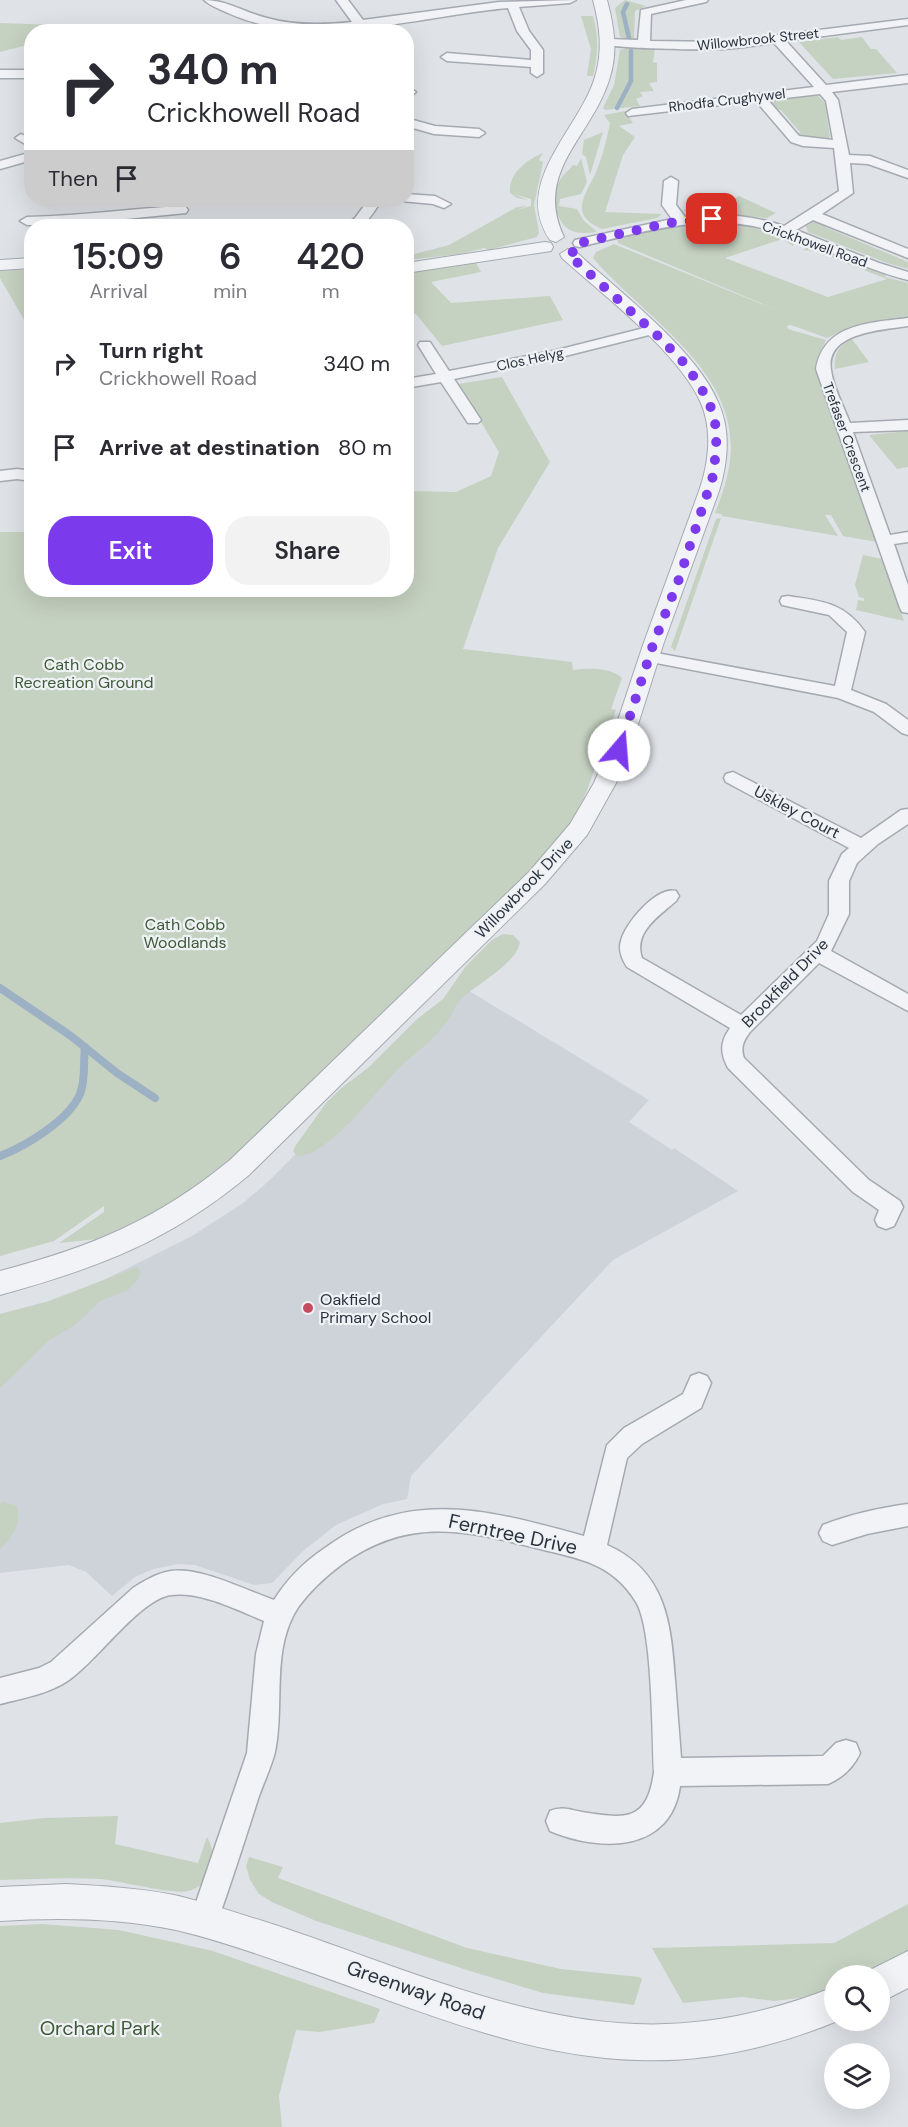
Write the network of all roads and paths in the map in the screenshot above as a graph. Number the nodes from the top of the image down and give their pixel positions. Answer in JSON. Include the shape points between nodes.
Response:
{"nodes":[{"id":1,"x":210,"y":0,"type":"edge"},
{"id":2,"x":342,"y":0,"type":"edge"},
{"id":3,"x":570,"y":0,"type":"edge"},
{"id":4,"x":600,"y":0,"type":"edge"},
{"id":5,"x":702,"y":0,"type":"edge"},
{"id":6,"x":453,"y":5,"type":"edge"},
{"id":7,"x":512,"y":5,"type":"junction"},
{"id":8,"x":908,"y":22,"type":"edge"},
{"id":9,"x":273,"y":24,"type":"edge"},
{"id":10,"x":360,"y":24,"type":"edge"},
{"id":11,"x":366,"y":24,"type":"edge"},
{"id":12,"x":777,"y":39,"type":"junction"},
{"id":13,"x":608,"y":43,"type":"junction"},
{"id":14,"x":644,"y":45,"type":"junction"},
{"id":15,"x":447,"y":57,"type":"dead end"},
{"id":16,"x":0,"y":74,"type":"edge"},
{"id":17,"x":24,"y":74,"type":"edge"},
{"id":18,"x":908,"y":79,"type":"edge"},
{"id":19,"x":822,"y":88,"type":"junction"},
{"id":20,"x":758,"y":96,"type":"junction"},
{"id":21,"x":632,"y":113,"type":"dead end"},
{"id":22,"x":414,"y":124,"type":"edge"},
{"id":23,"x":479,"y":133,"type":"dead end"},
{"id":24,"x":840,"y":144,"type":"junction"},
{"id":25,"x":24,"y":158,"type":"edge"},
{"id":26,"x":843,"y":159,"type":"junction"},
{"id":27,"x":0,"y":165,"type":"edge"},
{"id":28,"x":908,"y":174,"type":"edge"},
{"id":29,"x":671,"y":181,"type":"dead end"},
{"id":30,"x":414,"y":199,"type":"edge"},
{"id":31,"x":444,"y":204,"type":"dead end"},
{"id":32,"x":167,"y":207,"type":"edge"},
{"id":33,"x":370,"y":207,"type":"edge"},
{"id":34,"x":811,"y":214,"type":"junction"},
{"id":35,"x":82,"y":219,"type":"edge"},
{"id":36,"x":360,"y":219,"type":"edge"},
{"id":37,"x":681,"y":221,"type":"junction"},
{"id":38,"x":785,"y":231,"type":"junction"},
{"id":39,"x":562,"y":245,"type":"junction"},
{"id":40,"x":908,"y":254,"type":"edge"},
{"id":41,"x":24,"y":263,"type":"edge"},
{"id":42,"x":0,"y":265,"type":"edge"},
{"id":43,"x":414,"y":267,"type":"edge"},
{"id":44,"x":908,"y":276,"type":"edge"},
{"id":45,"x":908,"y":322,"type":"edge"},
{"id":46,"x":652,"y":330,"type":"junction"},
{"id":47,"x":424,"y":345,"type":"dead end"},
{"id":48,"x":445,"y":376,"type":"junction"},
{"id":49,"x":414,"y":382,"type":"edge"},
{"id":50,"x":473,"y":420,"type":"dead end"},
{"id":51,"x":908,"y":425,"type":"edge"},
{"id":52,"x":844,"y":428,"type":"junction"},
{"id":53,"x":24,"y":475,"type":"edge"},
{"id":54,"x":0,"y":476,"type":"edge"},
{"id":55,"x":908,"y":537,"type":"edge"},
{"id":56,"x":884,"y":541,"type":"junction"},
{"id":57,"x":788,"y":601,"type":"dead end"},
{"id":58,"x":908,"y":608,"type":"edge"},
{"id":59,"x":651,"y":657,"type":"junction"},
{"id":60,"x":842,"y":693,"type":"junction"},
{"id":61,"x":908,"y":729,"type":"edge"},
{"id":62,"x":733,"y":778,"type":"dead end"},
{"id":63,"x":908,"y":815,"type":"edge"},
{"id":64,"x":861,"y":846,"type":"junction"},
{"id":65,"x":669,"y":896,"type":"dead end"},
{"id":66,"x":818,"y":953,"type":"junction"},
{"id":67,"x":908,"y":1003,"type":"edge"},
{"id":68,"x":743,"y":1026,"type":"junction"},
{"id":69,"x":886,"y":1220,"type":"dead end"},
{"id":70,"x":0,"y":1283,"type":"edge"},
{"id":71,"x":699,"y":1383,"type":"dead end"},
{"id":72,"x":908,"y":1515,"type":"edge"},
{"id":73,"x":832,"y":1533,"type":"dead end"},
{"id":74,"x":593,"y":1551,"type":"junction"},
{"id":75,"x":280,"y":1614,"type":"junction"},
{"id":76,"x":0,"y":1691,"type":"edge"},
{"id":77,"x":846,"y":1753,"type":"dead end"},
{"id":78,"x":668,"y":1772,"type":"junction"},
{"id":79,"x":560,"y":1821,"type":"dead end"},
{"id":80,"x":0,"y":1904,"type":"edge"},
{"id":81,"x":204,"y":1920,"type":"junction"},
{"id":82,"x":908,"y":1969,"type":"edge"},
{"id":83,"x":890,"y":1979,"type":"edge"},
{"id":84,"x":824,"y":2009,"type":"edge"}],
"edges":[{"from":1,"to":9,"type":"street","via":[[242,16]]},
{"from":2,"to":10,"type":"street"},
{"from":3,"to":7,"type":"street"},
{"from":4,"to":13,"type":"street","name":"Willowbrook Drive"},
{"from":5,"to":14,"type":"street","via":[[645,12]]},
{"from":6,"to":7,"type":"street"},
{"from":6,"to":11,"type":"street"},
{"from":7,"to":15,"type":"street","via":[[523,31],[537,50],[538,68]]},
{"from":8,"to":12,"type":"street","name":"Willowbrook Street"},
{"from":12,"to":14,"type":"street","name":"Willowbrook Street","via":[[722,46]]},
{"from":12,"to":19,"type":"street"},
{"from":13,"to":14,"type":"street","name":"Willowbrook Street"},
{"from":13,"to":39,"type":"street","name":"Willowbrook Drive","via":[[602,85],[546,188],[546,214]]},
{"from":16,"to":17,"type":"street"},
{"from":18,"to":19,"type":"street","name":"Rhodfa Crughywel"},
{"from":19,"to":20,"type":"street","name":"Rhodfa Crughywel"},
{"from":19,"to":24,"type":"street","via":[[832,100]]},
{"from":20,"to":21,"type":"street","name":"Rhodfa Crughywel","via":[[649,105]]},
{"from":20,"to":24,"type":"street","via":[[795,139]]},
{"from":22,"to":23,"type":"street","via":[[434,130]]},
{"from":24,"to":26,"type":"street"},
{"from":25,"to":27,"type":"street"},
{"from":26,"to":28,"type":"street","via":[[870,160]]},
{"from":26,"to":34,"type":"street","via":[[846,193]]},
{"from":29,"to":37,"type":"street","via":[[669,205]]},
{"from":30,"to":31,"type":"street"},
{"from":32,"to":35,"type":"street"},
{"from":33,"to":36,"type":"street"},
{"from":34,"to":38,"type":"street"},
{"from":34,"to":40,"type":"street"},
{"from":37,"to":38,"type":"street","name":"Crickhowell Road","via":[[740,220]]},
{"from":37,"to":39,"type":"street","name":"Crickhowell Road"},
{"from":38,"to":44,"type":"street","name":"Crickhowell Road"},
{"from":39,"to":43,"type":"street","name":"Crickhowell Road"},
{"from":39,"to":46,"type":"street","name":"Willowbrook Drive"},
{"from":41,"to":42,"type":"street"},
{"from":45,"to":52,"type":"street","name":"Trefaser Crescent","via":[[854,331],[827,348],[823,369]]},
{"from":46,"to":48,"type":"street","name":"Clos Helyg"},
{"from":46,"to":59,"type":"street","name":"Willowbrook Drive","via":[[687,366],[705,392],[718,447],[709,491]]},
{"from":47,"to":48,"type":"street"},
{"from":48,"to":49,"type":"street","name":"Clos Helyg"},
{"from":48,"to":50,"type":"street"},
{"from":51,"to":52,"type":"street"},
{"from":52,"to":56,"type":"street","name":"Trefaser Crescent"},
{"from":53,"to":54,"type":"street"},
{"from":55,"to":56,"type":"street"},
{"from":56,"to":58,"type":"street","name":"Trefaser Crescent"},
{"from":57,"to":60,"type":"street","via":[[836,610],[852,625],[856,632]]},
{"from":59,"to":60,"type":"street"},
{"from":59,"to":70,"type":"street","name":"Willowbrook Drive","via":[[619,750],[594,807],[579,829],[537,878],[300,1111],[220,1184],[174,1216],[93,1255]]},
{"from":60,"to":61,"type":"street","via":[[880,708]]},
{"from":62,"to":64,"type":"street","name":"Uskley Court"},
{"from":63,"to":64,"type":"street","name":"Brookfield Drive"},
{"from":64,"to":66,"type":"street","name":"Brookfield Drive","via":[[842,871],[839,914]]},
{"from":65,"to":68,"type":"street","via":[[634,929],[628,953],[634,963]]},
{"from":66,"to":67,"type":"street"},
{"from":66,"to":68,"type":"street","name":"Brookfield Drive"},
{"from":68,"to":69,"type":"street","name":"Brookfield Drive","via":[[731,1051],[735,1062],[861,1186],[892,1207]]},
{"from":71,"to":74,"type":"street","via":[[693,1401],[633,1436],[616,1453]]},
{"from":72,"to":73,"type":"street"},
{"from":74,"to":75,"type":"street","name":"Ferntree Drive","via":[[487,1525],[442,1518],[412,1520],[364,1534],[336,1552],[291,1596]]},
{"from":74,"to":78,"type":"street","name":"Ferntree Drive","via":[[614,1560],[634,1578],[650,1599],[657,1619]]},
{"from":75,"to":76,"type":"street","via":[[207,1589],[171,1583],[152,1590],[125,1611],[58,1672]]},
{"from":75,"to":81,"type":"street","name":"Ferntree Drive","via":[[271,1640],[260,1755]]},
{"from":77,"to":78,"type":"street","via":[[828,1770]]},
{"from":78,"to":79,"type":"street","name":"Ferntree Drive","via":[[662,1806],[648,1823],[626,1831]]},
{"from":80,"to":81,"type":"street","name":"Greenway Road","via":[[74,1901],[130,1905]]},
{"from":81,"to":84,"type":"street","name":"Greenway Road","via":[[466,2008],[547,2030],[609,2040],[666,2042],[718,2037],[772,2027]]},
{"from":82,"to":83,"type":"street"}]}
